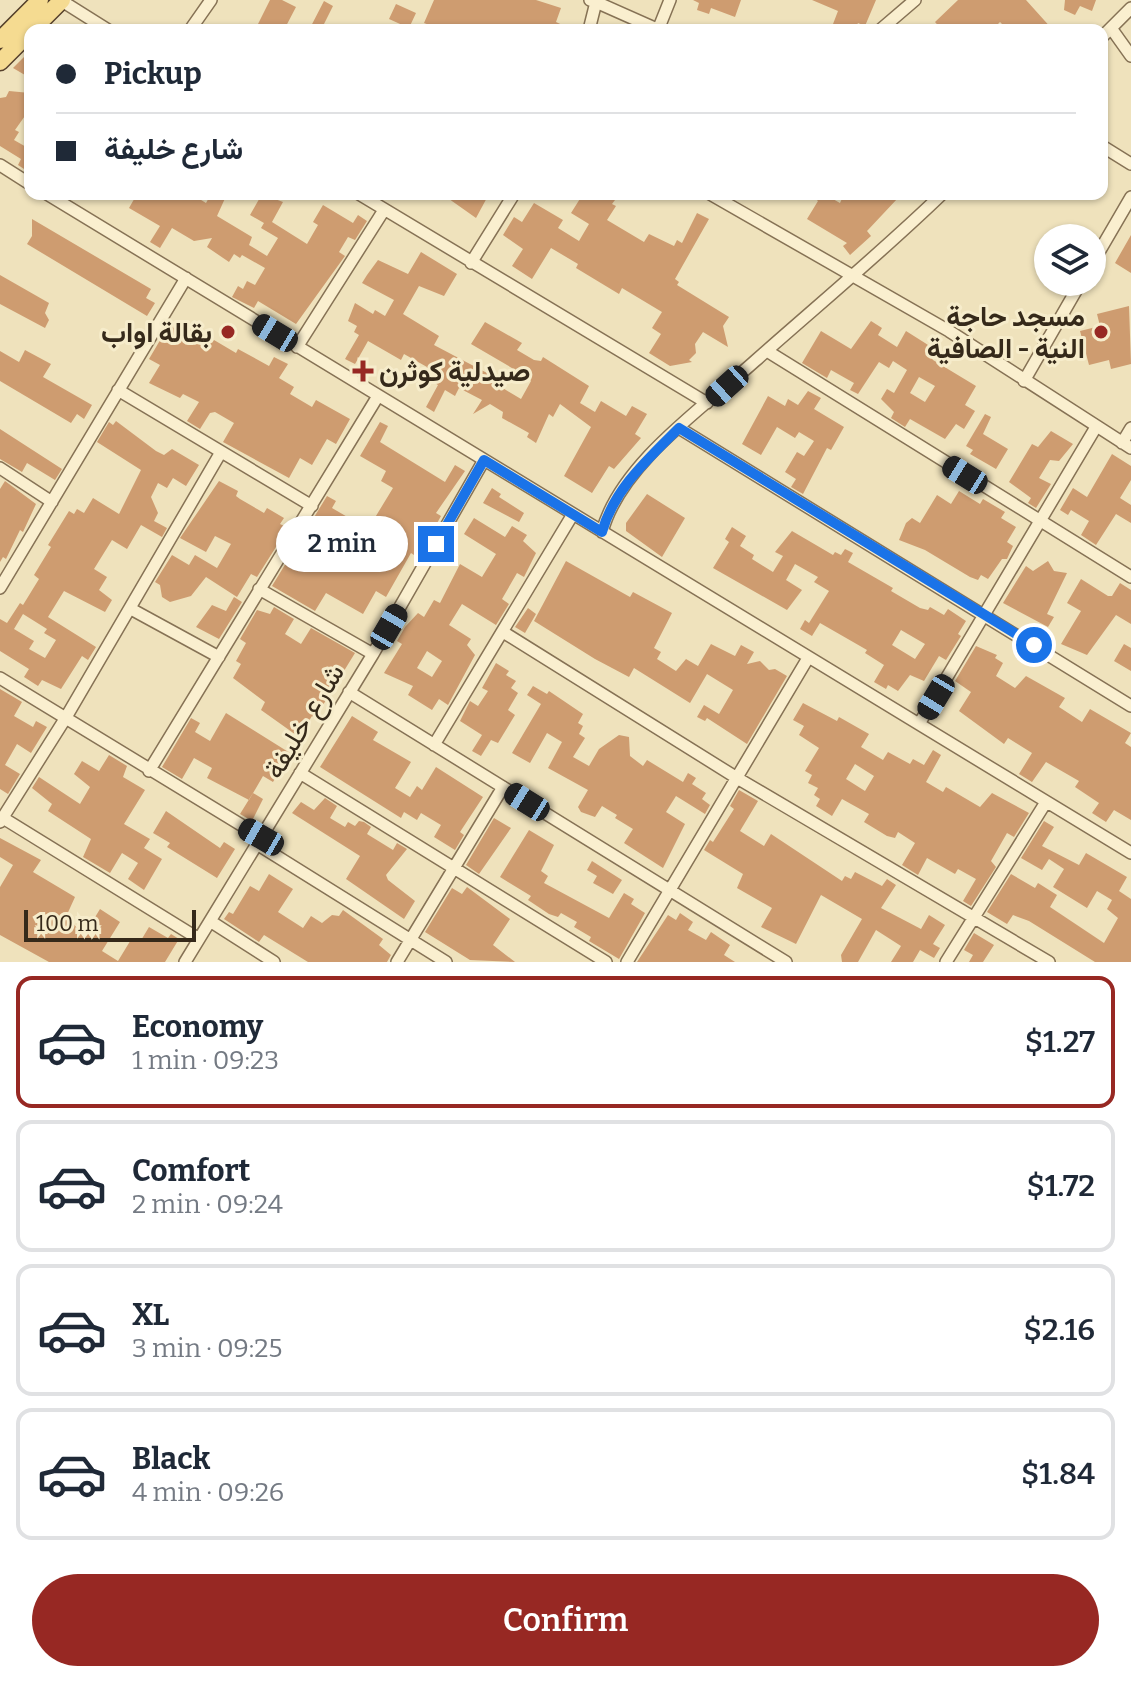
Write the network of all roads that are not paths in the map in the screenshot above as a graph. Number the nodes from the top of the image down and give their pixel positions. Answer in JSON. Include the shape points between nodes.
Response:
{"nodes":[{"id":1,"x":40,"y":0,"type":"edge"},
{"id":2,"x":62,"y":0,"type":"edge"},
{"id":3,"x":211,"y":0,"type":"edge"},
{"id":4,"x":670,"y":0,"type":"edge"},
{"id":5,"x":915,"y":0,"type":"edge"},
{"id":6,"x":593,"y":1,"type":"edge"},
{"id":7,"x":1131,"y":8,"type":"edge"},
{"id":8,"x":38,"y":24,"type":"edge"},
{"id":9,"x":99,"y":24,"type":"edge"},
{"id":10,"x":194,"y":24,"type":"edge"},
{"id":11,"x":590,"y":24,"type":"edge"},
{"id":12,"x":645,"y":24,"type":"edge"},
{"id":13,"x":660,"y":24,"type":"edge"},
{"id":14,"x":887,"y":24,"type":"edge"},
{"id":15,"x":1108,"y":30,"type":"edge"},
{"id":16,"x":1108,"y":34,"type":"edge"},
{"id":17,"x":24,"y":38,"type":"edge"},
{"id":18,"x":0,"y":40,"type":"edge"},
{"id":19,"x":1131,"y":56,"type":"edge"},
{"id":20,"x":0,"y":62,"type":"edge"},
{"id":21,"x":1108,"y":150,"type":"edge"},
{"id":22,"x":1131,"y":164,"type":"edge"},
{"id":23,"x":0,"y":165,"type":"edge"},
{"id":24,"x":24,"y":180,"type":"edge"},
{"id":25,"x":1131,"y":197,"type":"edge"},
{"id":26,"x":57,"y":200,"type":"edge"},
{"id":27,"x":368,"y":200,"type":"edge"},
{"id":28,"x":510,"y":200,"type":"edge"},
{"id":29,"x":720,"y":200,"type":"edge"},
{"id":30,"x":935,"y":200,"type":"edge"},
{"id":31,"x":384,"y":210,"type":"junction"},
{"id":32,"x":1106,"y":240,"type":"edge"},
{"id":33,"x":471,"y":263,"type":"junction"},
{"id":34,"x":851,"y":276,"type":"junction"},
{"id":35,"x":186,"y":278,"type":"junction"},
{"id":36,"x":1073,"y":296,"type":"edge"},
{"id":37,"x":297,"y":347,"type":"junction"},
{"id":38,"x":767,"y":351,"type":"junction"},
{"id":39,"x":1024,"y":381,"type":"junction"},
{"id":40,"x":118,"y":390,"type":"junction"},
{"id":41,"x":378,"y":396,"type":"junction"},
{"id":42,"x":707,"y":403,"type":"junction"},
{"id":43,"x":1096,"y":427,"type":"junction"},
{"id":44,"x":679,"y":428,"type":"junction"},
{"id":45,"x":1131,"y":428,"type":"edge"},
{"id":46,"x":1127,"y":445,"type":"edge"},
{"id":47,"x":221,"y":452,"type":"junction"},
{"id":48,"x":484,"y":460,"type":"junction"},
{"id":49,"x":0,"y":468,"type":"edge"},
{"id":50,"x":52,"y":502,"type":"junction"},
{"id":51,"x":312,"y":506,"type":"junction"},
{"id":52,"x":573,"y":514,"type":"junction"},
{"id":53,"x":1040,"y":522,"type":"junction"},
{"id":54,"x":602,"y":532,"type":"junction"},
{"id":55,"x":5,"y":570,"type":"edge"},
{"id":56,"x":1131,"y":577,"type":"edge"},
{"id":57,"x":0,"y":588,"type":"edge"},
{"id":58,"x":259,"y":589,"type":"junction"},
{"id":59,"x":131,"y":609,"type":"junction"},
{"id":60,"x":985,"y":615,"type":"junction"},
{"id":61,"x":503,"y":632,"type":"junction"},
{"id":62,"x":373,"y":654,"type":"junction"},
{"id":63,"x":219,"y":657,"type":"junction"},
{"id":64,"x":808,"y":658,"type":"junction"},
{"id":65,"x":0,"y":678,"type":"edge"},
{"id":66,"x":349,"y":692,"type":"junction"},
{"id":67,"x":1131,"y":706,"type":"edge"},
{"id":68,"x":65,"y":719,"type":"junction"},
{"id":69,"x":919,"y":724,"type":"junction"},
{"id":70,"x":434,"y":745,"type":"junction"},
{"id":71,"x":149,"y":771,"type":"junction"},
{"id":72,"x":300,"y":773,"type":"junction"},
{"id":73,"x":737,"y":778,"type":"junction"},
{"id":74,"x":503,"y":787,"type":"junction"},
{"id":75,"x":1046,"y":802,"type":"junction"},
{"id":76,"x":1,"y":820,"type":"edge"},
{"id":77,"x":259,"y":841,"type":"junction"},
{"id":78,"x":1131,"y":853,"type":"edge"},
{"id":79,"x":453,"y":868,"type":"junction"},
{"id":80,"x":669,"y":890,"type":"junction"},
{"id":81,"x":974,"y":916,"type":"junction"},
{"id":82,"x":210,"y":921,"type":"junction"},
{"id":83,"x":199,"y":939,"type":"junction"},
{"id":84,"x":410,"y":940,"type":"junction"},
{"id":85,"x":185,"y":962,"type":"edge"},
{"id":86,"x":274,"y":962,"type":"edge"},
{"id":87,"x":397,"y":962,"type":"edge"},
{"id":88,"x":446,"y":962,"type":"edge"},
{"id":89,"x":606,"y":962,"type":"edge"},
{"id":90,"x":627,"y":962,"type":"edge"},
{"id":91,"x":786,"y":962,"type":"edge"},
{"id":92,"x":946,"y":962,"type":"edge"},
{"id":93,"x":1049,"y":962,"type":"edge"}],
"edges":[{"from":1,"to":18,"type":"main road"},
{"from":2,"to":8,"type":"main road"},
{"from":2,"to":9,"type":"street"},
{"from":3,"to":10,"type":"street"},
{"from":4,"to":13,"type":"street"},
{"from":5,"to":14,"type":"street"},
{"from":6,"to":11,"type":"street"},
{"from":6,"to":12,"type":"street"},
{"from":7,"to":15,"type":"street"},
{"from":16,"to":19,"type":"street"},
{"from":17,"to":20,"type":"main road"},
{"from":21,"to":22,"type":"street"},
{"from":23,"to":24,"type":"street"},
{"from":25,"to":32,"type":"street"},
{"from":26,"to":35,"type":"street"},
{"from":27,"to":31,"type":"street"},
{"from":28,"to":33,"type":"street"},
{"from":29,"to":34,"type":"street"},
{"from":30,"to":34,"type":"street"},
{"from":31,"to":33,"type":"street"},
{"from":31,"to":37,"type":"street"},
{"from":33,"to":42,"type":"street"},
{"from":34,"to":38,"type":"street"},
{"from":34,"to":39,"type":"street"},
{"from":35,"to":37,"type":"street"},
{"from":35,"to":40,"type":"street"},
{"from":36,"to":39,"type":"street"},
{"from":37,"to":41,"type":"street"},
{"from":38,"to":42,"type":"street"},
{"from":38,"to":53,"type":"street"},
{"from":39,"to":43,"type":"street"},
{"from":40,"to":47,"type":"street"},
{"from":40,"to":50,"type":"street"},
{"from":41,"to":48,"type":"street"},
{"from":41,"to":51,"type":"street"},
{"from":42,"to":44,"type":"street"},
{"from":43,"to":46,"type":"street"},
{"from":43,"to":53,"type":"street"},
{"from":44,"to":54,"type":"street","via":[[621,491]]},
{"from":44,"to":60,"type":"street"},
{"from":45,"to":46,"type":"street"},
{"from":47,"to":51,"type":"street"},
{"from":47,"to":59,"type":"street"},
{"from":48,"to":52,"type":"street"},
{"from":48,"to":62,"type":"street","name":"شارع خليفة"},
{"from":49,"to":50,"type":"street"},
{"from":50,"to":55,"type":"street"},
{"from":51,"to":58,"type":"street"},
{"from":52,"to":54,"type":"street"},
{"from":52,"to":61,"type":"street"},
{"from":53,"to":56,"type":"street"},
{"from":53,"to":60,"type":"street"},
{"from":54,"to":64,"type":"street"},
{"from":55,"to":57,"type":"street"},
{"from":58,"to":62,"type":"street"},
{"from":58,"to":63,"type":"street"},
{"from":59,"to":63,"type":"street"},
{"from":59,"to":68,"type":"street"},
{"from":60,"to":67,"type":"street"},
{"from":60,"to":69,"type":"street"},
{"from":61,"to":70,"type":"street"},
{"from":61,"to":73,"type":"street"},
{"from":62,"to":66,"type":"street","name":"شارع خليفة"},
{"from":63,"to":71,"type":"street"},
{"from":64,"to":69,"type":"street"},
{"from":64,"to":73,"type":"street"},
{"from":65,"to":68,"type":"street"},
{"from":66,"to":70,"type":"street"},
{"from":66,"to":72,"type":"street","name":"شارع خليفة"},
{"from":68,"to":71,"type":"street"},
{"from":68,"to":76,"type":"street"},
{"from":69,"to":75,"type":"street"},
{"from":70,"to":74,"type":"street"},
{"from":71,"to":77,"type":"street"},
{"from":72,"to":77,"type":"street","name":"شارع خليفة"},
{"from":72,"to":79,"type":"street"},
{"from":73,"to":80,"type":"street"},
{"from":73,"to":81,"type":"street"},
{"from":74,"to":79,"type":"street"},
{"from":74,"to":80,"type":"street"},
{"from":75,"to":78,"type":"street"},
{"from":75,"to":81,"type":"street"},
{"from":76,"to":83,"type":"street"},
{"from":77,"to":82,"type":"street","name":"شارع خليفة"},
{"from":77,"to":84,"type":"street"},
{"from":79,"to":84,"type":"street"},
{"from":79,"to":89,"type":"street"},
{"from":80,"to":90,"type":"street"},
{"from":80,"to":91,"type":"street"},
{"from":81,"to":92,"type":"street"},
{"from":81,"to":93,"type":"street"},
{"from":82,"to":83,"type":"street","name":"شارع خليفة"},
{"from":82,"to":86,"type":"street"},
{"from":83,"to":85,"type":"street","name":"شارع خليفة"},
{"from":84,"to":87,"type":"street"},
{"from":84,"to":88,"type":"street"}]}
